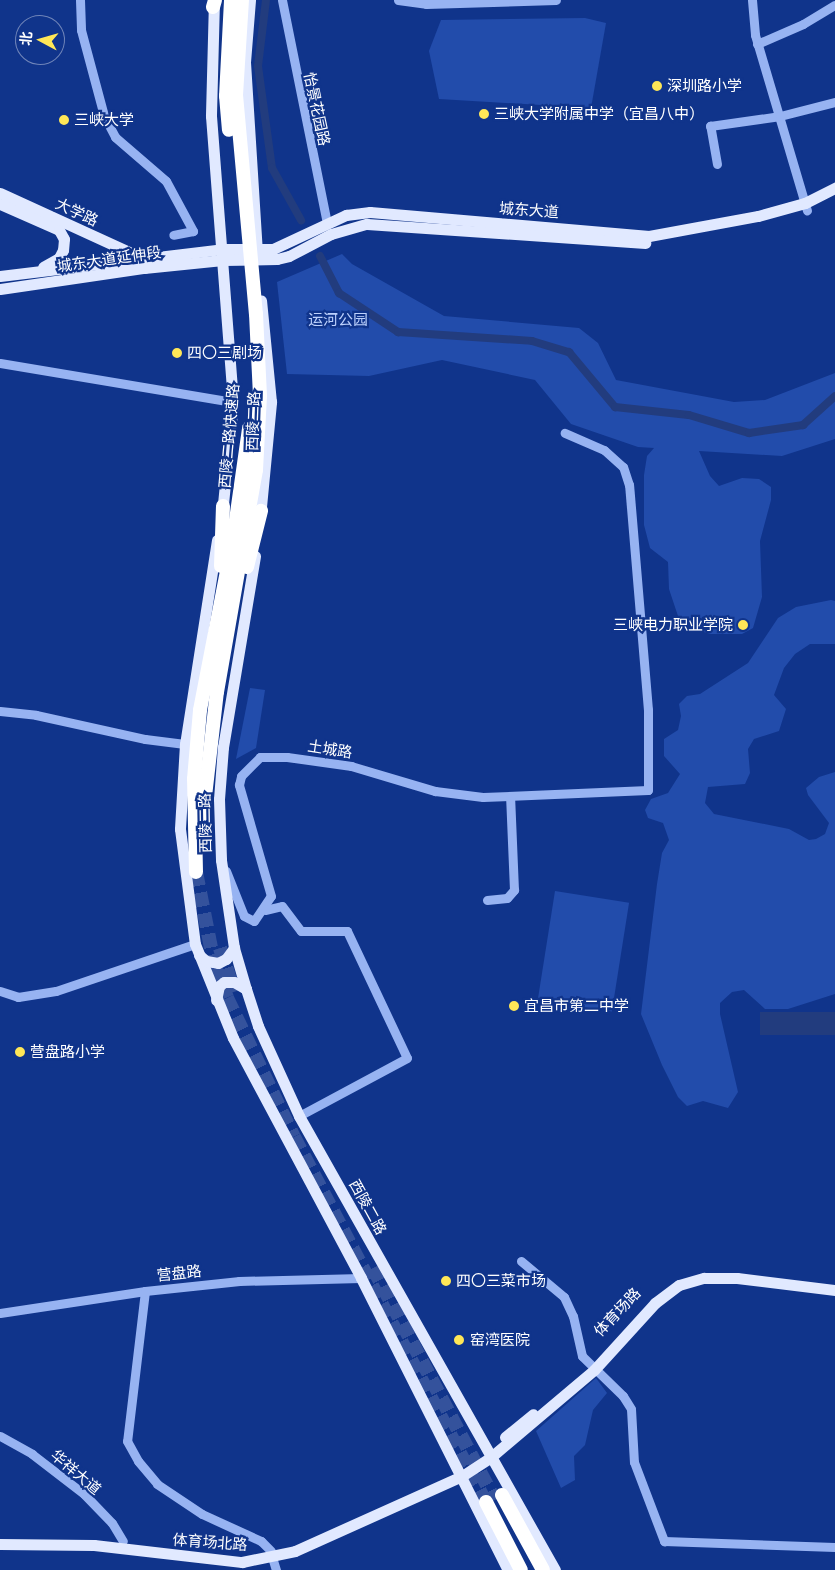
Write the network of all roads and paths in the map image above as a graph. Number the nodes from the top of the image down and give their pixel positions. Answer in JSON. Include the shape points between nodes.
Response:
{"nodes":[{"id":1,"x":80,"y":0,"type":"edge"},
{"id":2,"x":231,"y":0,"type":"edge"},
{"id":3,"x":242,"y":0,"type":"edge"},
{"id":4,"x":250,"y":0,"type":"edge"},
{"id":5,"x":282,"y":0,"type":"edge"},
{"id":6,"x":398,"y":0,"type":"edge"},
{"id":7,"x":556,"y":0,"type":"edge"},
{"id":8,"x":752,"y":0,"type":"edge"},
{"id":9,"x":214,"y":2,"type":"edge"},
{"id":10,"x":835,"y":5,"type":"edge"},
{"id":11,"x":757,"y":44,"type":"junction"},
{"id":12,"x":231,"y":96,"type":"junction"},
{"id":13,"x":835,"y":102,"type":"edge"},
{"id":14,"x":780,"y":116,"type":"junction"},
{"id":15,"x":717,"y":164,"type":"dead end"},
{"id":16,"x":835,"y":188,"type":"edge"},
{"id":17,"x":0,"y":193,"type":"edge"},
{"id":18,"x":835,"y":196,"type":"edge"},
{"id":19,"x":0,"y":204,"type":"edge"},
{"id":20,"x":806,"y":206,"type":"junction"},
{"id":21,"x":328,"y":223,"type":"junction"},
{"id":22,"x":173,"y":235,"type":"dead end"},
{"id":23,"x":223,"y":255,"type":"junction"},
{"id":24,"x":257,"y":255,"type":"junction"},
{"id":25,"x":142,"y":257,"type":"junction"},
{"id":26,"x":35,"y":271,"type":"junction"},
{"id":27,"x":0,"y":276,"type":"edge"},
{"id":28,"x":0,"y":289,"type":"edge"},
{"id":29,"x":0,"y":363,"type":"edge"},
{"id":30,"x":233,"y":402,"type":"junction"},
{"id":31,"x":565,"y":433,"type":"dead end"},
{"id":32,"x":223,"y":506,"type":"junction"},
{"id":33,"x":261,"y":511,"type":"junction"},
{"id":34,"x":238,"y":542,"type":"junction"},
{"id":35,"x":216,"y":625,"type":"junction"},
{"id":36,"x":217,"y":692,"type":"junction"},
{"id":37,"x":0,"y":711,"type":"edge"},
{"id":38,"x":185,"y":744,"type":"junction"},
{"id":39,"x":510,"y":796,"type":"junction"},
{"id":40,"x":221,"y":860,"type":"junction"},
{"id":41,"x":487,"y":900,"type":"dead end"},
{"id":42,"x":265,"y":910,"type":"junction"},
{"id":43,"x":234,"y":948,"type":"junction"},
{"id":44,"x":197,"y":949,"type":"junction"},
{"id":45,"x":246,"y":989,"type":"junction"},
{"id":46,"x":0,"y":991,"type":"edge"},
{"id":47,"x":216,"y":1000,"type":"junction"},
{"id":48,"x":299,"y":1116,"type":"junction"},
{"id":49,"x":521,"y":1261,"type":"dead end"},
{"id":50,"x":361,"y":1278,"type":"junction"},
{"id":51,"x":835,"y":1285,"type":"edge"},
{"id":52,"x":146,"y":1290,"type":"junction"},
{"id":53,"x":835,"y":1290,"type":"edge"},
{"id":54,"x":0,"y":1313,"type":"edge"},
{"id":55,"x":592,"y":1367,"type":"junction"},
{"id":56,"x":0,"y":1436,"type":"edge"},
{"id":57,"x":490,"y":1454,"type":"junction"},
{"id":58,"x":460,"y":1473,"type":"junction"},
{"id":59,"x":494,"y":1499,"type":"junction"},
{"id":60,"x":0,"y":1536,"type":"edge"},
{"id":61,"x":123,"y":1541,"type":"junction"},
{"id":62,"x":0,"y":1544,"type":"edge"},
{"id":63,"x":835,"y":1547,"type":"edge"},
{"id":64,"x":271,"y":1554,"type":"junction"},
{"id":65,"x":276,"y":1570,"type":"edge"},
{"id":66,"x":508,"y":1570,"type":"edge"},
{"id":67,"x":522,"y":1570,"type":"edge"},
{"id":68,"x":533,"y":1570,"type":"edge"},
{"id":69,"x":543,"y":1570,"type":"edge"},
{"id":70,"x":555,"y":1570,"type":"edge"}],
"edges":[{"from":1,"to":22,"type":"street","via":[[81,30],[104,116],[115,137],[166,181],[193,231]]},
{"from":2,"to":12,"type":"highway","name":"西陵二路快速路"},
{"from":3,"to":12,"type":"highway","name":"西陵二路快速路"},
{"from":4,"to":24,"type":"main road","name":"西陵二路","via":[[245,62]]},
{"from":5,"to":21,"type":"street","name":"怡景花园路"},
{"from":6,"to":7,"type":"street","via":[[426,4]]},
{"from":8,"to":11,"type":"street"},
{"from":9,"to":23,"type":"main road","name":"西陵二路","via":[[211,116]]},
{"from":10,"to":11,"type":"street","via":[[803,24]]},
{"from":11,"to":14,"type":"street"},
{"from":12,"to":34,"type":"highway","name":"西陵二路快速路","bridge":true,"via":[[260,396],[256,470]]},
{"from":13,"to":14,"type":"street"},
{"from":14,"to":15,"type":"street","via":[[710,126]]},
{"from":14,"to":20,"type":"street"},
{"from":16,"to":20,"type":"main road","name":"城东大道"},
{"from":17,"to":25,"type":"main road","name":"大学路"},
{"from":18,"to":20,"type":"main road","name":"城东大道"},
{"from":19,"to":26,"type":"main road","name":"大学路","via":[[59,230],[64,239],[59,258]]},
{"from":20,"to":21,"type":"main road","name":"城东大道","via":[[649,236],[370,212],[346,215]]},
{"from":20,"to":24,"type":"main road","name":"城东大道","via":[[761,223],[650,244],[366,224],[331,234],[289,256]]},
{"from":21,"to":24,"type":"main road","name":"城东大道"},
{"from":23,"to":24,"type":"main road","name":"城东大道"},
{"from":23,"to":25,"type":"main road","name":"城东大道延伸段"},
{"from":23,"to":28,"type":"main road","name":"城东大道延伸段"},
{"from":23,"to":30,"type":"main road","name":"西陵二路"},
{"from":24,"to":33,"type":"main road","name":"西陵二路","via":[[272,402]]},
{"from":25,"to":26,"type":"main road","name":"城东大道延伸段"},
{"from":26,"to":27,"type":"main road","name":"城东大道延伸段"},
{"from":29,"to":30,"type":"street"},
{"from":30,"to":32,"type":"main road","name":"西陵二路"},
{"from":31,"to":39,"type":"street","name":"土城路","via":[[604,450],[623,467],[629,485],[648,710],[648,790]]},
{"from":32,"to":35,"type":"highway"},
{"from":32,"to":38,"type":"main road","name":"西陵二路"},
{"from":33,"to":36,"type":"highway"},
{"from":33,"to":40,"type":"main road","name":"西陵二路","via":[[223,747],[219,800]]},
{"from":34,"to":35,"type":"highway","name":"西陵二路快速路"},
{"from":34,"to":36,"type":"highway","name":"西陵二路快速路"},
{"from":35,"to":36,"type":"highway","name":"西陵二路快速路","via":[[200,710],[194,779],[200,871],[203,801]]},
{"from":37,"to":38,"type":"street"},
{"from":38,"to":44,"type":"main road","name":"西陵二路","via":[[180,829]]},
{"from":39,"to":41,"type":"street","via":[[514,890],[507,898]]},
{"from":39,"to":42,"type":"street","name":"土城路","via":[[484,797],[435,791],[351,766],[287,757],[260,757],[241,776],[239,785],[271,896]]},
{"from":40,"to":42,"type":"street","via":[[248,920],[254,921]]},
{"from":40,"to":43,"type":"main road","name":"西陵二路"},
{"from":42,"to":48,"type":"street","via":[[282,906],[301,931],[347,931],[407,1058]]},
{"from":43,"to":44,"type":"main road","via":[[226,959],[218,963],[206,961]]},
{"from":43,"to":45,"type":"main road","name":"西陵二路"},
{"from":44,"to":46,"type":"street","via":[[56,991],[18,996]]},
{"from":44,"to":47,"type":"main road","name":"西陵二路"},
{"from":45,"to":47,"type":"main road","via":[[234,982],[224,982],[219,986]]},
{"from":45,"to":48,"type":"main road","name":"西陵二路","via":[[258,1026]]},
{"from":47,"to":50,"type":"main road","name":"西陵二路","via":[[258,1087]]},
{"from":48,"to":57,"type":"main road","name":"西陵二路"},
{"from":49,"to":55,"type":"street","via":[[564,1297],[573,1316],[582,1356]]},
{"from":50,"to":52,"type":"street","name":"营盘路","via":[[239,1281]]},
{"from":50,"to":58,"type":"main road","name":"西陵二路"},
{"from":51,"to":55,"type":"main road","name":"体育场路","via":[[722,1271],[683,1276],[656,1292]]},
{"from":52,"to":54,"type":"street","name":"营盘路"},
{"from":52,"to":64,"type":"street","via":[[127,1441],[157,1484],[202,1514],[261,1541]]},
{"from":53,"to":55,"type":"main road","name":"体育场路","via":[[736,1278],[689,1280],[655,1303]]},
{"from":55,"to":57,"type":"main road","name":"体育场路"},
{"from":55,"to":63,"type":"street","via":[[623,1396],[630,1409],[634,1462],[664,1541]]},
{"from":56,"to":61,"type":"street","name":"华祥大道","via":[[32,1454],[84,1494],[112,1523]]},
{"from":57,"to":58,"type":"main road","name":"体育场路"},
{"from":57,"to":70,"type":"main road","name":"西陵二路"},
{"from":58,"to":64,"type":"main road","name":"体育场北路","via":[[294,1548]]},
{"from":58,"to":66,"type":"main road","name":"西陵二路"},
{"from":59,"to":67,"type":"highway"},
{"from":59,"to":68,"type":"highway"},
{"from":59,"to":69,"type":"highway"},
{"from":60,"to":61,"type":"main road","name":"体育场北路","via":[[93,1537]]},
{"from":61,"to":64,"type":"main road","name":"体育场北路","via":[[208,1554]]},
{"from":62,"to":64,"type":"main road","name":"体育场北路","via":[[94,1545],[242,1562]]},
{"from":64,"to":65,"type":"street"}]}
